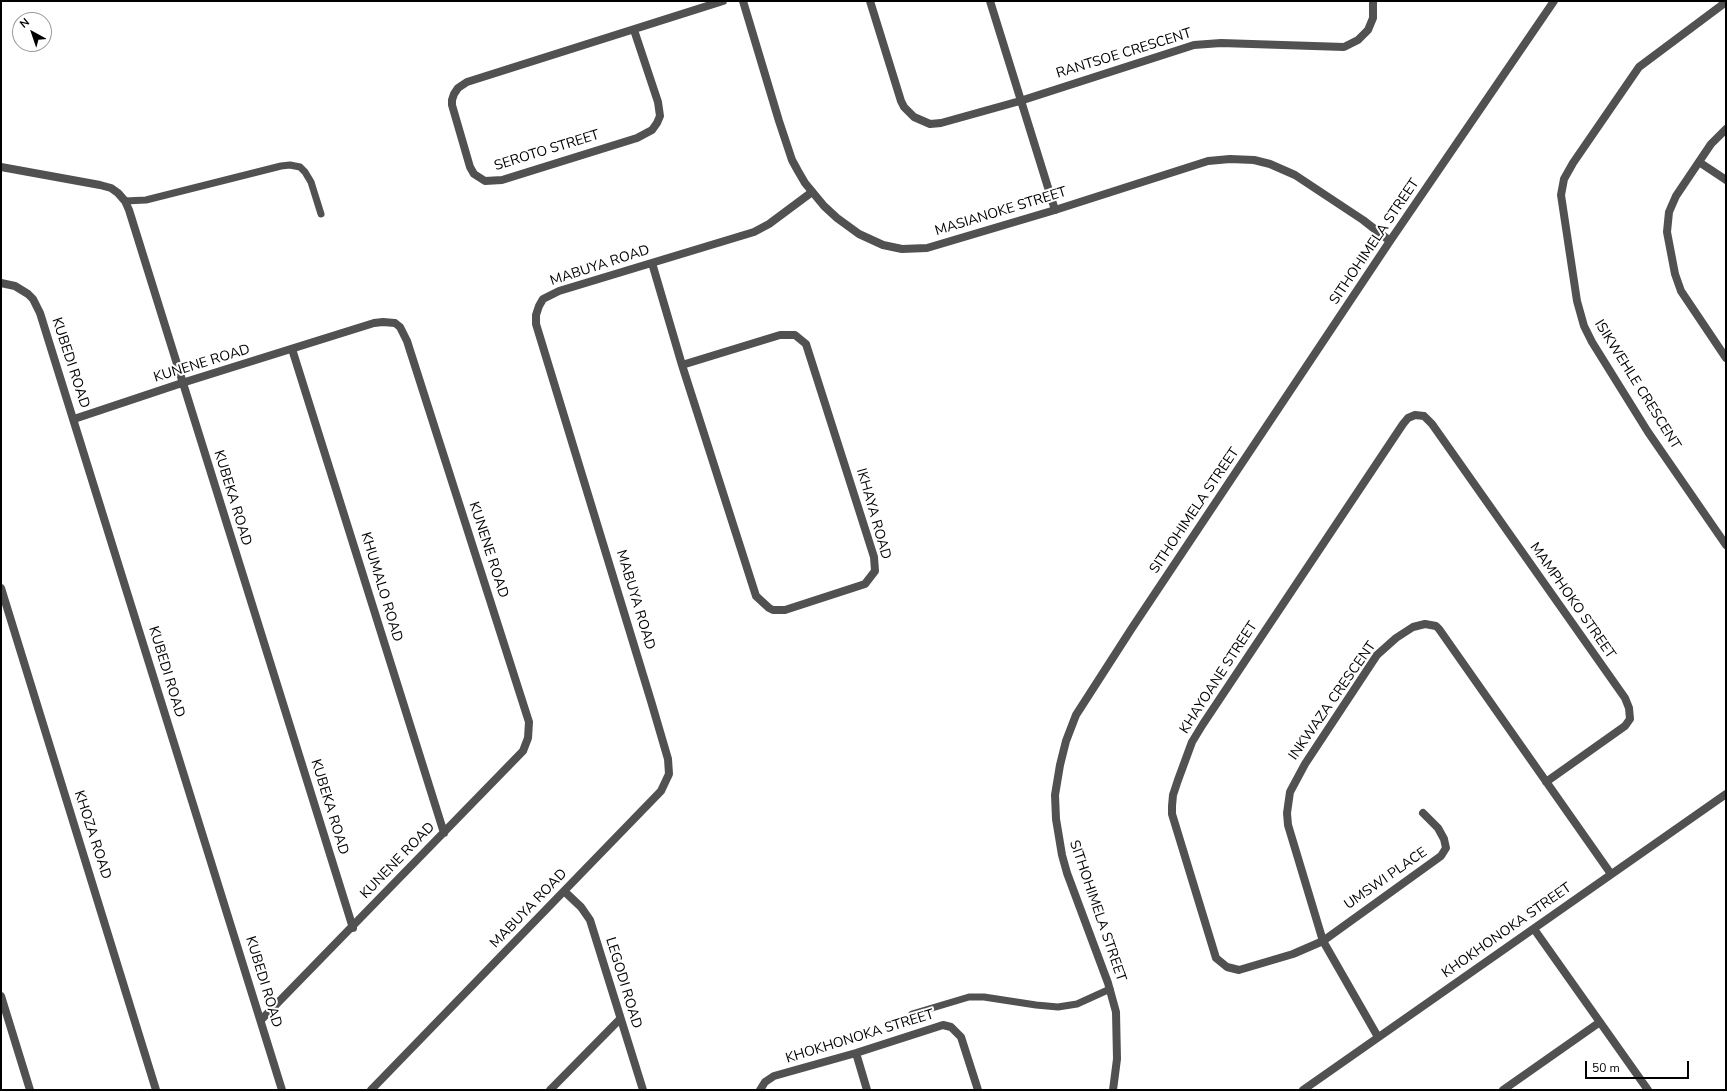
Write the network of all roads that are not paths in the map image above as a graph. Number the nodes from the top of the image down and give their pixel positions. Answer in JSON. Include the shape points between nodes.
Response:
{"nodes":[{"id":1,"x":723,"y":1,"type":"edge"},
{"id":2,"x":743,"y":1,"type":"edge"},
{"id":3,"x":870,"y":1,"type":"edge"},
{"id":4,"x":990,"y":1,"type":"edge"},
{"id":5,"x":1373,"y":1,"type":"edge"},
{"id":6,"x":1554,"y":1,"type":"edge"},
{"id":7,"x":1726,"y":2,"type":"edge"},
{"id":8,"x":634,"y":30,"type":"junction"},
{"id":9,"x":1020,"y":100,"type":"junction"},
{"id":10,"x":1726,"y":129,"type":"edge"},
{"id":11,"x":1699,"y":162,"type":"junction"},
{"id":12,"x":1,"y":167,"type":"edge"},
{"id":13,"x":1726,"y":180,"type":"edge"},
{"id":14,"x":812,"y":192,"type":"junction"},
{"id":15,"x":125,"y":201,"type":"junction"},
{"id":16,"x":1055,"y":210,"type":"junction"},
{"id":17,"x":321,"y":214,"type":"dead end"},
{"id":18,"x":1390,"y":241,"type":"junction"},
{"id":19,"x":652,"y":263,"type":"junction"},
{"id":20,"x":1,"y":283,"type":"edge"},
{"id":21,"x":292,"y":350,"type":"junction"},
{"id":22,"x":1726,"y":358,"type":"edge"},
{"id":23,"x":682,"y":365,"type":"junction"},
{"id":24,"x":182,"y":383,"type":"junction"},
{"id":25,"x":1424,"y":416,"type":"joint"},
{"id":26,"x":74,"y":419,"type":"junction"},
{"id":27,"x":1726,"y":546,"type":"edge"},
{"id":28,"x":1,"y":588,"type":"edge"},
{"id":29,"x":1546,"y":782,"type":"junction"},
{"id":30,"x":1726,"y":794,"type":"edge"},
{"id":31,"x":1423,"y":812,"type":"dead end"},
{"id":32,"x":444,"y":833,"type":"junction"},
{"id":33,"x":1611,"y":874,"type":"junction"},
{"id":34,"x":564,"y":891,"type":"junction"},
{"id":35,"x":353,"y":928,"type":"junction"},
{"id":36,"x":1534,"y":929,"type":"junction"},
{"id":37,"x":1323,"y":941,"type":"junction"},
{"id":38,"x":1110,"y":990,"type":"junction"},
{"id":39,"x":1,"y":996,"type":"edge"},
{"id":40,"x":912,"y":1014,"type":"dead end"},
{"id":41,"x":620,"y":1019,"type":"junction"},
{"id":42,"x":261,"y":1020,"type":"junction"},
{"id":43,"x":1600,"y":1022,"type":"junction"},
{"id":44,"x":1378,"y":1037,"type":"junction"},
{"id":45,"x":856,"y":1053,"type":"junction"},
{"id":46,"x":30,"y":1090,"type":"edge"},
{"id":47,"x":156,"y":1090,"type":"edge"},
{"id":48,"x":282,"y":1090,"type":"edge"},
{"id":49,"x":371,"y":1090,"type":"edge"},
{"id":50,"x":550,"y":1090,"type":"edge"},
{"id":51,"x":643,"y":1090,"type":"edge"},
{"id":52,"x":760,"y":1090,"type":"edge"},
{"id":53,"x":867,"y":1090,"type":"edge"},
{"id":54,"x":978,"y":1090,"type":"edge"},
{"id":55,"x":1113,"y":1090,"type":"edge"},
{"id":56,"x":1303,"y":1090,"type":"edge"},
{"id":57,"x":1503,"y":1090,"type":"edge"},
{"id":58,"x":1648,"y":1090,"type":"edge"}],
"edges":[{"from":1,"to":8,"type":"street","name":"SEROTO STREET"},
{"from":2,"to":14,"type":"street","name":"MASIANOKE STREET","via":[[792,160]]},
{"from":3,"to":9,"type":"street","name":"RANTSOE CRESCENT","via":[[901,100],[914,117],[930,124],[942,123]]},
{"from":4,"to":9,"type":"street"},
{"from":5,"to":9,"type":"street","name":"RANTSOE CRESCENT","via":[[1373,18],[1368,30],[1358,40],[1344,47],[1221,43],[1194,45]]},
{"from":6,"to":18,"type":"street","name":"SITHOHIMELA STREET"},
{"from":7,"to":27,"type":"street","name":"ISIKWEHLE CRESCENT","via":[[1639,67],[1573,163],[1564,179],[1560,195],[1577,302],[1584,326],[1648,432]]},
{"from":8,"to":8,"type":"street","name":"SEROTO STREET","via":[[476,78],[458,88],[452,105],[474,174],[485,181],[502,180],[637,138],[652,130],[660,116],[658,102]]},
{"from":9,"to":16,"type":"street"},
{"from":10,"to":11,"type":"street","via":[[1715,139]]},
{"from":11,"to":13,"type":"street"},
{"from":11,"to":22,"type":"street","via":[[1676,196],[1669,212],[1667,232],[1681,291]]},
{"from":12,"to":15,"type":"street","via":[[100,185],[114,191]]},
{"from":14,"to":16,"type":"street","name":"MASIANOKE STREET","via":[[837,218],[859,234],[883,245],[902,249],[927,248]]},
{"from":14,"to":19,"type":"street","name":"MABUYA ROAD","via":[[754,232]]},
{"from":15,"to":17,"type":"lane","via":[[146,200],[290,165],[300,167],[305,172],[311,182]]},
{"from":15,"to":24,"type":"street","name":"KUBEKA ROAD"},
{"from":16,"to":18,"type":"street","name":"MASIANOKE STREET","via":[[1208,161],[1242,159],[1270,164],[1295,175]]},
{"from":18,"to":38,"type":"street","name":"SITHOHIMELA STREET","via":[[1096,681],[1076,715],[1066,741],[1054,795],[1058,834],[1067,873]]},
{"from":19,"to":23,"type":"street","name":"IKHAYA ROAD"},
{"from":19,"to":34,"type":"street","name":"MABUYA ROAD","via":[[551,294],[543,299],[536,315],[539,335],[620,595],[669,768],[661,791]]},
{"from":20,"to":26,"type":"street","name":"KUBEDI ROAD","via":[[21,289],[34,299]]},
{"from":21,"to":24,"type":"street","name":"KUNENE ROAD"},
{"from":21,"to":32,"type":"street","name":"KHUMALO ROAD"},
{"from":21,"to":32,"type":"street","name":"KUNENE ROAD","via":[[383,322],[395,323],[400,327],[407,341],[529,722],[528,738],[523,751]]},
{"from":23,"to":23,"type":"street","name":"IKHAYA ROAD","via":[[756,596],[773,610],[785,610],[865,584],[875,571],[874,557],[804,342],[795,335],[780,335]]},
{"from":24,"to":26,"type":"street","name":"KUNENE ROAD"},
{"from":24,"to":35,"type":"street","name":"KUBEKA ROAD"},
{"from":25,"to":29,"type":"street","name":"MAMPHOKO STREET","via":[[1461,465],[1629,708],[1630,719],[1625,726]]},
{"from":25,"to":37,"type":"street","name":"KHAYOANE STREET","via":[[1412,416],[1403,424],[1203,724],[1192,742],[1173,795],[1175,823],[1212,947],[1220,963],[1239,970],[1294,954]]},
{"from":26,"to":42,"type":"street","name":"KUBEDI ROAD"},
{"from":28,"to":47,"type":"street","name":"KHOZA ROAD"},
{"from":29,"to":33,"type":"street","name":"INKWAZA CRESCENT"},
{"from":29,"to":37,"type":"street","name":"INKWAZA CRESCENT","via":[[1440,629],[1425,624],[1413,627],[1396,638],[1377,655],[1305,764],[1290,792],[1288,825]]},
{"from":30,"to":33,"type":"street","name":"KHOKHONOKA STREET"},
{"from":31,"to":37,"type":"street","name":"UMSWI PLACE","via":[[1438,828],[1444,839],[1446,848],[1441,856]]},
{"from":32,"to":35,"type":"street","name":"KUNENE ROAD"},
{"from":33,"to":36,"type":"street","name":"KHOKHONOKA STREET"},
{"from":34,"to":41,"type":"street","name":"LEGODI ROAD","via":[[590,920]]},
{"from":34,"to":49,"type":"street","name":"MABUYA ROAD"},
{"from":35,"to":42,"type":"street","name":"KUNENE ROAD"},
{"from":36,"to":43,"type":"street"},
{"from":36,"to":44,"type":"street","name":"KHOKHONOKA STREET"},
{"from":37,"to":44,"type":"street","name":"INKWAZA CRESCENT"},
{"from":38,"to":40,"type":"lane","via":[[1077,1004],[1058,1006],[968,997]]},
{"from":38,"to":55,"type":"street","name":"SITHOHIMELA STREET","via":[[1118,1028]]},
{"from":39,"to":46,"type":"street"},
{"from":41,"to":50,"type":"street"},
{"from":41,"to":51,"type":"street","name":"LEGODI ROAD"},
{"from":42,"to":48,"type":"street","name":"KUBEDI ROAD"},
{"from":43,"to":57,"type":"street"},
{"from":43,"to":58,"type":"street"},
{"from":44,"to":56,"type":"street","name":"KHOKHONOKA STREET"},
{"from":45,"to":52,"type":"street","name":"KHOKHONOKA STREET","via":[[774,1076],[765,1082]]},
{"from":45,"to":53,"type":"street"},
{"from":45,"to":54,"type":"street","name":"KHOKHONOKA STREET","via":[[938,1025],[946,1025],[961,1037]]}]}
